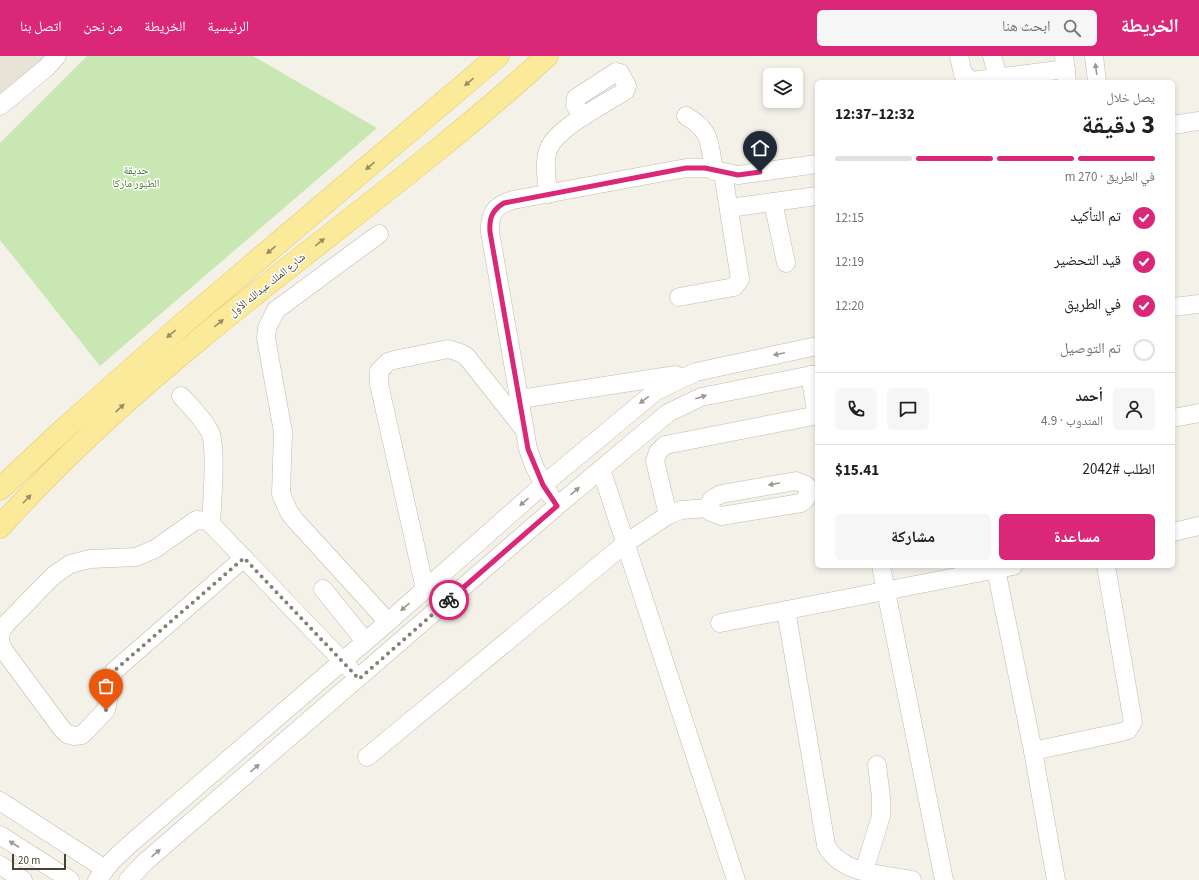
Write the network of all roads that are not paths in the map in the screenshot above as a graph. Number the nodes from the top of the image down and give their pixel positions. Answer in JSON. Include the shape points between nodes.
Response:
{"nodes":[{"id":1,"x":57,"y":56,"type":"edge"},
{"id":2,"x":498,"y":56,"type":"edge"},
{"id":3,"x":547,"y":56,"type":"edge"},
{"id":4,"x":959,"y":56,"type":"edge"},
{"id":5,"x":992,"y":56,"type":"edge"},
{"id":6,"x":1094,"y":56,"type":"edge"},
{"id":7,"x":1066,"y":69,"type":"edge"},
{"id":8,"x":998,"y":77,"type":"junction"},
{"id":9,"x":1097,"y":80,"type":"edge"},
{"id":10,"x":0,"y":106,"type":"edge"},
{"id":11,"x":686,"y":116,"type":"dead end"},
{"id":12,"x":583,"y":117,"type":"dead end"},
{"id":13,"x":1199,"y":121,"type":"edge"},
{"id":14,"x":1175,"y":125,"type":"edge"},
{"id":15,"x":815,"y":164,"type":"edge"},
{"id":16,"x":719,"y":172,"type":"junction"},
{"id":17,"x":548,"y":194,"type":"junction"},
{"id":18,"x":815,"y":196,"type":"edge"},
{"id":19,"x":773,"y":202,"type":"junction"},
{"id":20,"x":729,"y":208,"type":"junction"},
{"id":21,"x":379,"y":234,"type":"dead end"},
{"id":22,"x":786,"y":263,"type":"dead end"},
{"id":23,"x":679,"y":297,"type":"dead end"},
{"id":24,"x":1199,"y":304,"type":"edge"},
{"id":25,"x":1175,"y":307,"type":"edge"},
{"id":26,"x":815,"y":350,"type":"edge"},
{"id":27,"x":696,"y":372,"type":"junction"},
{"id":28,"x":814,"y":375,"type":"edge"},
{"id":29,"x":815,"y":391,"type":"edge"},
{"id":30,"x":181,"y":396,"type":"dead end"},
{"id":31,"x":520,"y":399,"type":"junction"},
{"id":32,"x":815,"y":410,"type":"edge"},
{"id":33,"x":1199,"y":413,"type":"edge"},
{"id":34,"x":1175,"y":418,"type":"edge"},
{"id":35,"x":524,"y":430,"type":"junction"},
{"id":36,"x":601,"y":469,"type":"junction"},
{"id":37,"x":543,"y":485,"type":"junction"},
{"id":38,"x":0,"y":489,"type":"edge"},
{"id":39,"x":813,"y":489,"type":"edge"},
{"id":40,"x":557,"y":506,"type":"junction"},
{"id":41,"x":668,"y":515,"type":"junction"},
{"id":42,"x":211,"y":524,"type":"junction"},
{"id":43,"x":1199,"y":526,"type":"edge"},
{"id":44,"x":0,"y":527,"type":"edge"},
{"id":45,"x":1175,"y":532,"type":"edge"},
{"id":46,"x":626,"y":543,"type":"junction"},
{"id":47,"x":244,"y":558,"type":"junction"},
{"id":48,"x":881,"y":568,"type":"edge"},
{"id":49,"x":1004,"y":568,"type":"edge"},
{"id":50,"x":1106,"y":568,"type":"edge"},
{"id":51,"x":323,"y":589,"type":"dead end"},
{"id":52,"x":425,"y":589,"type":"junction"},
{"id":53,"x":886,"y":590,"type":"junction"},
{"id":54,"x":786,"y":610,"type":"junction"},
{"id":55,"x":388,"y":622,"type":"junction"},
{"id":56,"x":720,"y":622,"type":"dead end"},
{"id":57,"x":0,"y":636,"type":"edge"},
{"id":58,"x":0,"y":640,"type":"edge"},
{"id":59,"x":365,"y":641,"type":"junction"},
{"id":60,"x":342,"y":661,"type":"junction"},
{"id":61,"x":359,"y":679,"type":"junction"},
{"id":62,"x":1033,"y":751,"type":"junction"},
{"id":63,"x":367,"y":757,"type":"dead end"},
{"id":64,"x":877,"y":765,"type":"dead end"},
{"id":65,"x":0,"y":801,"type":"edge"},
{"id":66,"x":0,"y":835,"type":"edge"},
{"id":67,"x":0,"y":865,"type":"edge"},
{"id":68,"x":864,"y":871,"type":"junction"},
{"id":69,"x":101,"y":875,"type":"edge"},
{"id":70,"x":23,"y":880,"type":"edge"},
{"id":71,"x":70,"y":880,"type":"edge"},
{"id":72,"x":128,"y":880,"type":"edge"},
{"id":73,"x":736,"y":880,"type":"edge"},
{"id":74,"x":912,"y":880,"type":"edge"},
{"id":75,"x":944,"y":880,"type":"edge"},
{"id":76,"x":1056,"y":880,"type":"edge"}],
"edges":[{"from":1,"to":10,"type":"street"},
{"from":2,"to":38,"type":"main road","one_way":true,"via":[[155,348],[64,428]]},
{"from":44,"to":3,"type":"main road","name":"شارع الملك عبدالله الأول","one_way":true,"via":[[79,446],[195,343],[498,101]]},
{"from":4,"to":8,"type":"street","via":[[963,74],[967,78],[972,80]]},
{"from":5,"to":8,"type":"street"},
{"from":9,"to":6,"type":"street","one_way":true},
{"from":7,"to":8,"type":"street"},
{"from":11,"to":16,"type":"street","via":[[697,122],[706,132]]},
{"from":12,"to":17,"type":"street","via":[[557,136],[549,148],[546,158]]},
{"from":13,"to":14,"type":"street"},
{"from":15,"to":16,"type":"street","via":[[745,174]]},
{"from":16,"to":17,"type":"street","via":[[686,168]]},
{"from":16,"to":20,"type":"street"},
{"from":17,"to":31,"type":"street","via":[[504,203],[496,207],[489,222]]},
{"from":18,"to":19,"type":"street"},
{"from":19,"to":20,"type":"street"},
{"from":19,"to":22,"type":"street"},
{"from":20,"to":23,"type":"street","via":[[740,273],[738,284],[734,287]]},
{"from":21,"to":55,"type":"street","via":[[276,310],[270,319],[266,338],[281,418],[281,484],[284,503],[295,520]]},
{"from":24,"to":25,"type":"street"},
{"from":26,"to":27,"type":"street","one_way":true},
{"from":27,"to":31,"type":"street"},
{"from":27,"to":37,"type":"street","one_way":true,"via":[[656,391]]},
{"from":28,"to":29,"type":"street"},
{"from":36,"to":28,"type":"street","one_way":true,"via":[[663,417],[684,404],[719,392]]},
{"from":30,"to":42,"type":"street","via":[[211,434]]},
{"from":31,"to":35,"type":"street"},
{"from":32,"to":41,"type":"street","via":[[813,416],[665,446],[658,452],[655,461]]},
{"from":33,"to":34,"type":"street"},
{"from":35,"to":37,"type":"street","via":[[528,449]]},
{"from":35,"to":52,"type":"street","via":[[466,356],[458,352],[448,349],[394,360],[383,366],[378,378],[379,384]]},
{"from":40,"to":36,"type":"street","one_way":true},
{"from":36,"to":46,"type":"street"},
{"from":37,"to":40,"type":"street"},
{"from":37,"to":52,"type":"street","one_way":true},
{"from":39,"to":41,"type":"street","via":[[800,503],[721,516],[708,508],[681,510]]},
{"from":40,"to":61,"type":"street"},
{"from":41,"to":46,"type":"street"},
{"from":42,"to":47,"type":"street"},
{"from":42,"to":57,"type":"street","via":[[196,520],[155,549],[136,557],[90,559],[70,564],[53,576],[7,623]]},
{"from":43,"to":45,"type":"street"},
{"from":46,"to":63,"type":"street"},
{"from":46,"to":73,"type":"street"},
{"from":47,"to":58,"type":"street","via":[[114,671],[106,710],[82,735],[67,734],[62,729],[5,652]]},
{"from":47,"to":60,"type":"street"},
{"from":48,"to":53,"type":"street"},
{"from":49,"to":53,"type":"street"},
{"from":49,"to":62,"type":"street"},
{"from":50,"to":62,"type":"street","via":[[1133,722],[1128,730],[1122,732]]},
{"from":51,"to":59,"type":"street"},
{"from":52,"to":55,"type":"street","one_way":true},
{"from":53,"to":54,"type":"street"},
{"from":53,"to":75,"type":"street"},
{"from":54,"to":56,"type":"street"},
{"from":54,"to":68,"type":"street","via":[[826,845],[843,864]]},
{"from":55,"to":59,"type":"street"},
{"from":59,"to":60,"type":"street"},
{"from":60,"to":61,"type":"street"},
{"from":60,"to":69,"type":"street","via":[[129,845]]},
{"from":72,"to":61,"type":"street","one_way":true,"via":[[145,862]]},
{"from":62,"to":76,"type":"street"},
{"from":64,"to":68,"type":"street","via":[[881,816]]},
{"from":65,"to":69,"type":"street"},
{"from":71,"to":66,"type":"street","one_way":true},
{"from":67,"to":70,"type":"street"},
{"from":68,"to":74,"type":"street"}]}
